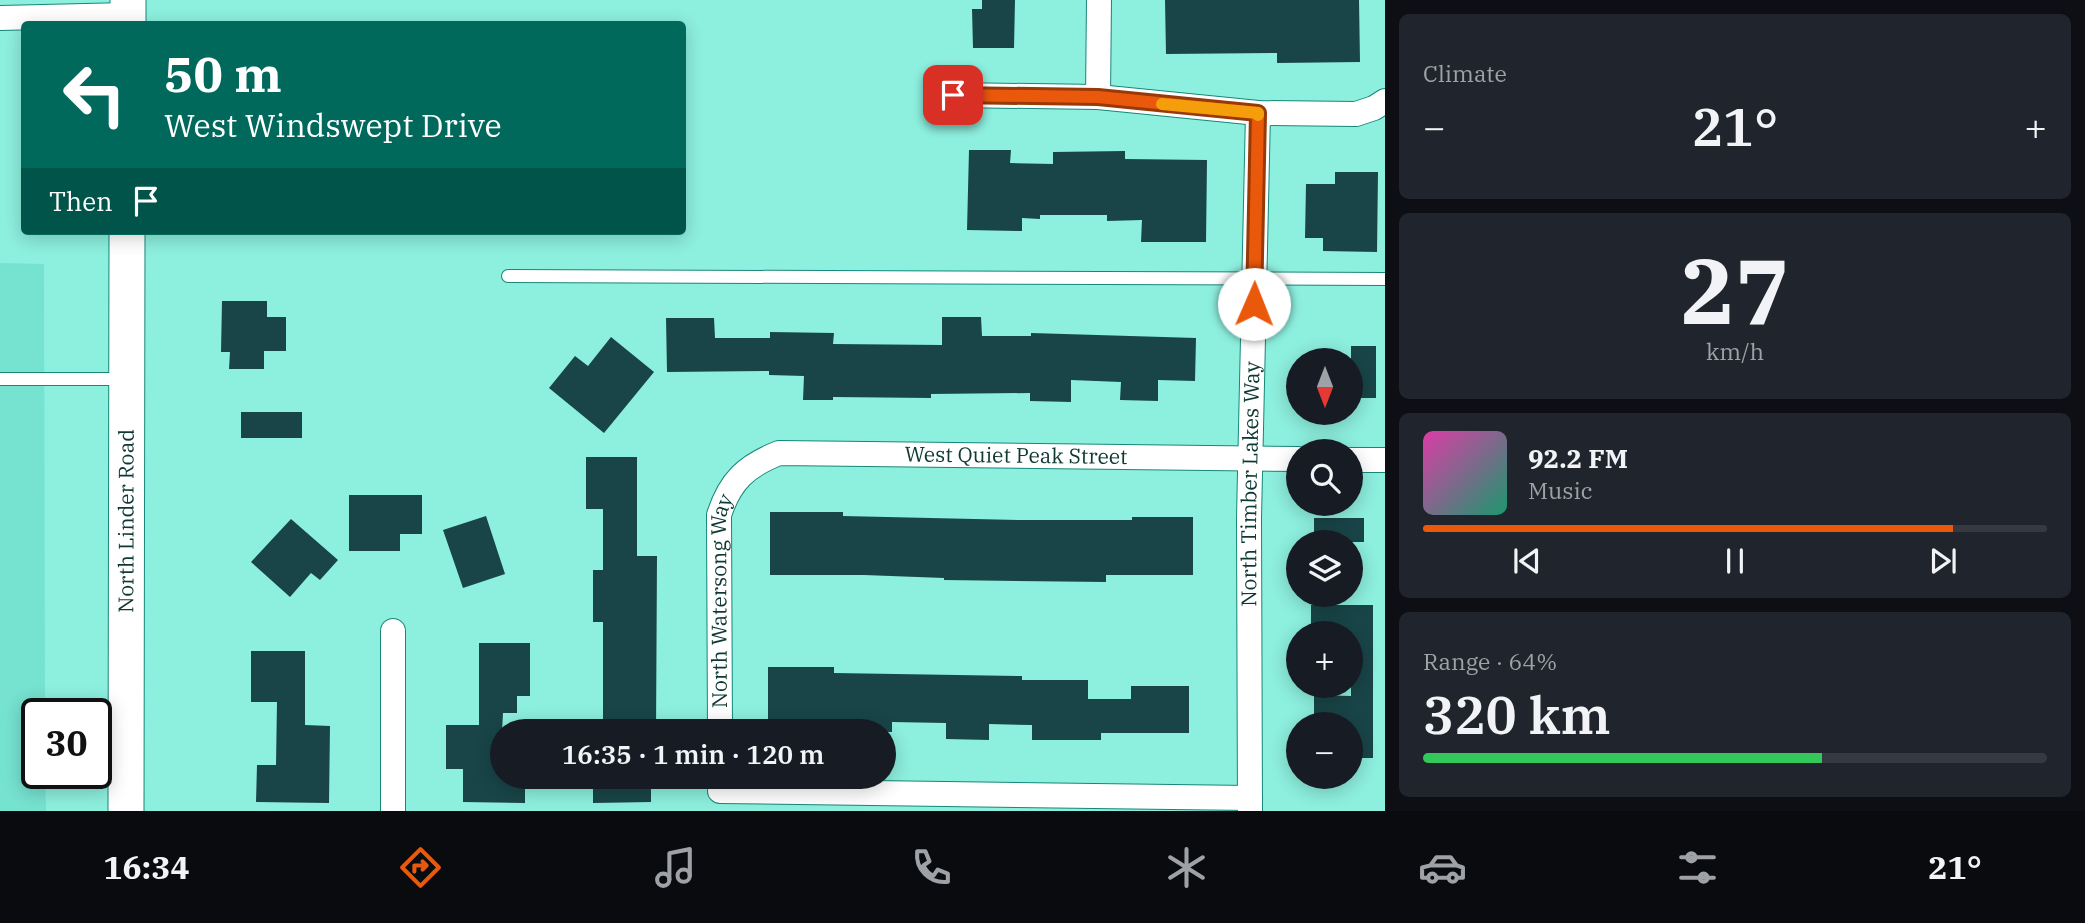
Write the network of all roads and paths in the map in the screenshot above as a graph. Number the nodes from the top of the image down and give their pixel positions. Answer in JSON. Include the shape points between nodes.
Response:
{"nodes":[{"id":1,"x":1099,"y":0,"type":"edge"},
{"id":2,"x":128,"y":13,"type":"edge"},
{"id":3,"x":0,"y":18,"type":"edge"},
{"id":4,"x":953,"y":95,"type":"dead end"},
{"id":5,"x":1098,"y":97,"type":"junction"},
{"id":6,"x":1385,"y":102,"type":"edge"},
{"id":7,"x":1258,"y":113,"type":"junction"},
{"id":8,"x":127,"y":235,"type":"edge"},
{"id":9,"x":508,"y":276,"type":"dead end"},
{"id":10,"x":1255,"y":279,"type":"junction"},
{"id":11,"x":1385,"y":279,"type":"edge"},
{"id":12,"x":0,"y":379,"type":"edge"},
{"id":13,"x":126,"y":379,"type":"junction"},
{"id":14,"x":1251,"y":458,"type":"junction"},
{"id":15,"x":1286,"y":459,"type":"edge"},
{"id":16,"x":1363,"y":460,"type":"edge"},
{"id":17,"x":1385,"y":460,"type":"edge"},
{"id":18,"x":740,"y":476,"type":"joint"},
{"id":19,"x":393,"y":631,"type":"dead end"},
{"id":20,"x":720,"y":719,"type":"edge"},
{"id":21,"x":720,"y":793,"type":"edge"},
{"id":22,"x":1250,"y":805,"type":"edge"},
{"id":23,"x":126,"y":811,"type":"edge"},
{"id":24,"x":393,"y":811,"type":"edge"}],
"edges":[{"from":1,"to":5,"type":"street"},
{"from":2,"to":3,"type":"street"},
{"from":4,"to":5,"type":"street"},
{"from":5,"to":7,"type":"street"},
{"from":6,"to":7,"type":"street","via":[[1356,114]]},
{"from":7,"to":10,"type":"street","name":"North Timber Lakes Way"},
{"from":8,"to":13,"type":"main road","name":"North Linder Road"},
{"from":9,"to":10,"type":"lane"},
{"from":10,"to":11,"type":"lane"},
{"from":10,"to":14,"type":"street","name":"North Timber Lakes Way"},
{"from":12,"to":13,"type":"lane"},
{"from":13,"to":23,"type":"main road","name":"North Linder Road"},
{"from":14,"to":15,"type":"street","name":"West Quiet Peak Street"},
{"from":14,"to":18,"type":"street","name":"West Quiet Peak Street","via":[[779,453]]},
{"from":14,"to":22,"type":"street","name":"North Timber Lakes Way"},
{"from":16,"to":17,"type":"street"},
{"from":18,"to":20,"type":"street","name":"North Watersong Way","via":[[725,496],[719,515]]},
{"from":19,"to":24,"type":"street"},
{"from":21,"to":22,"type":"street"}]}
